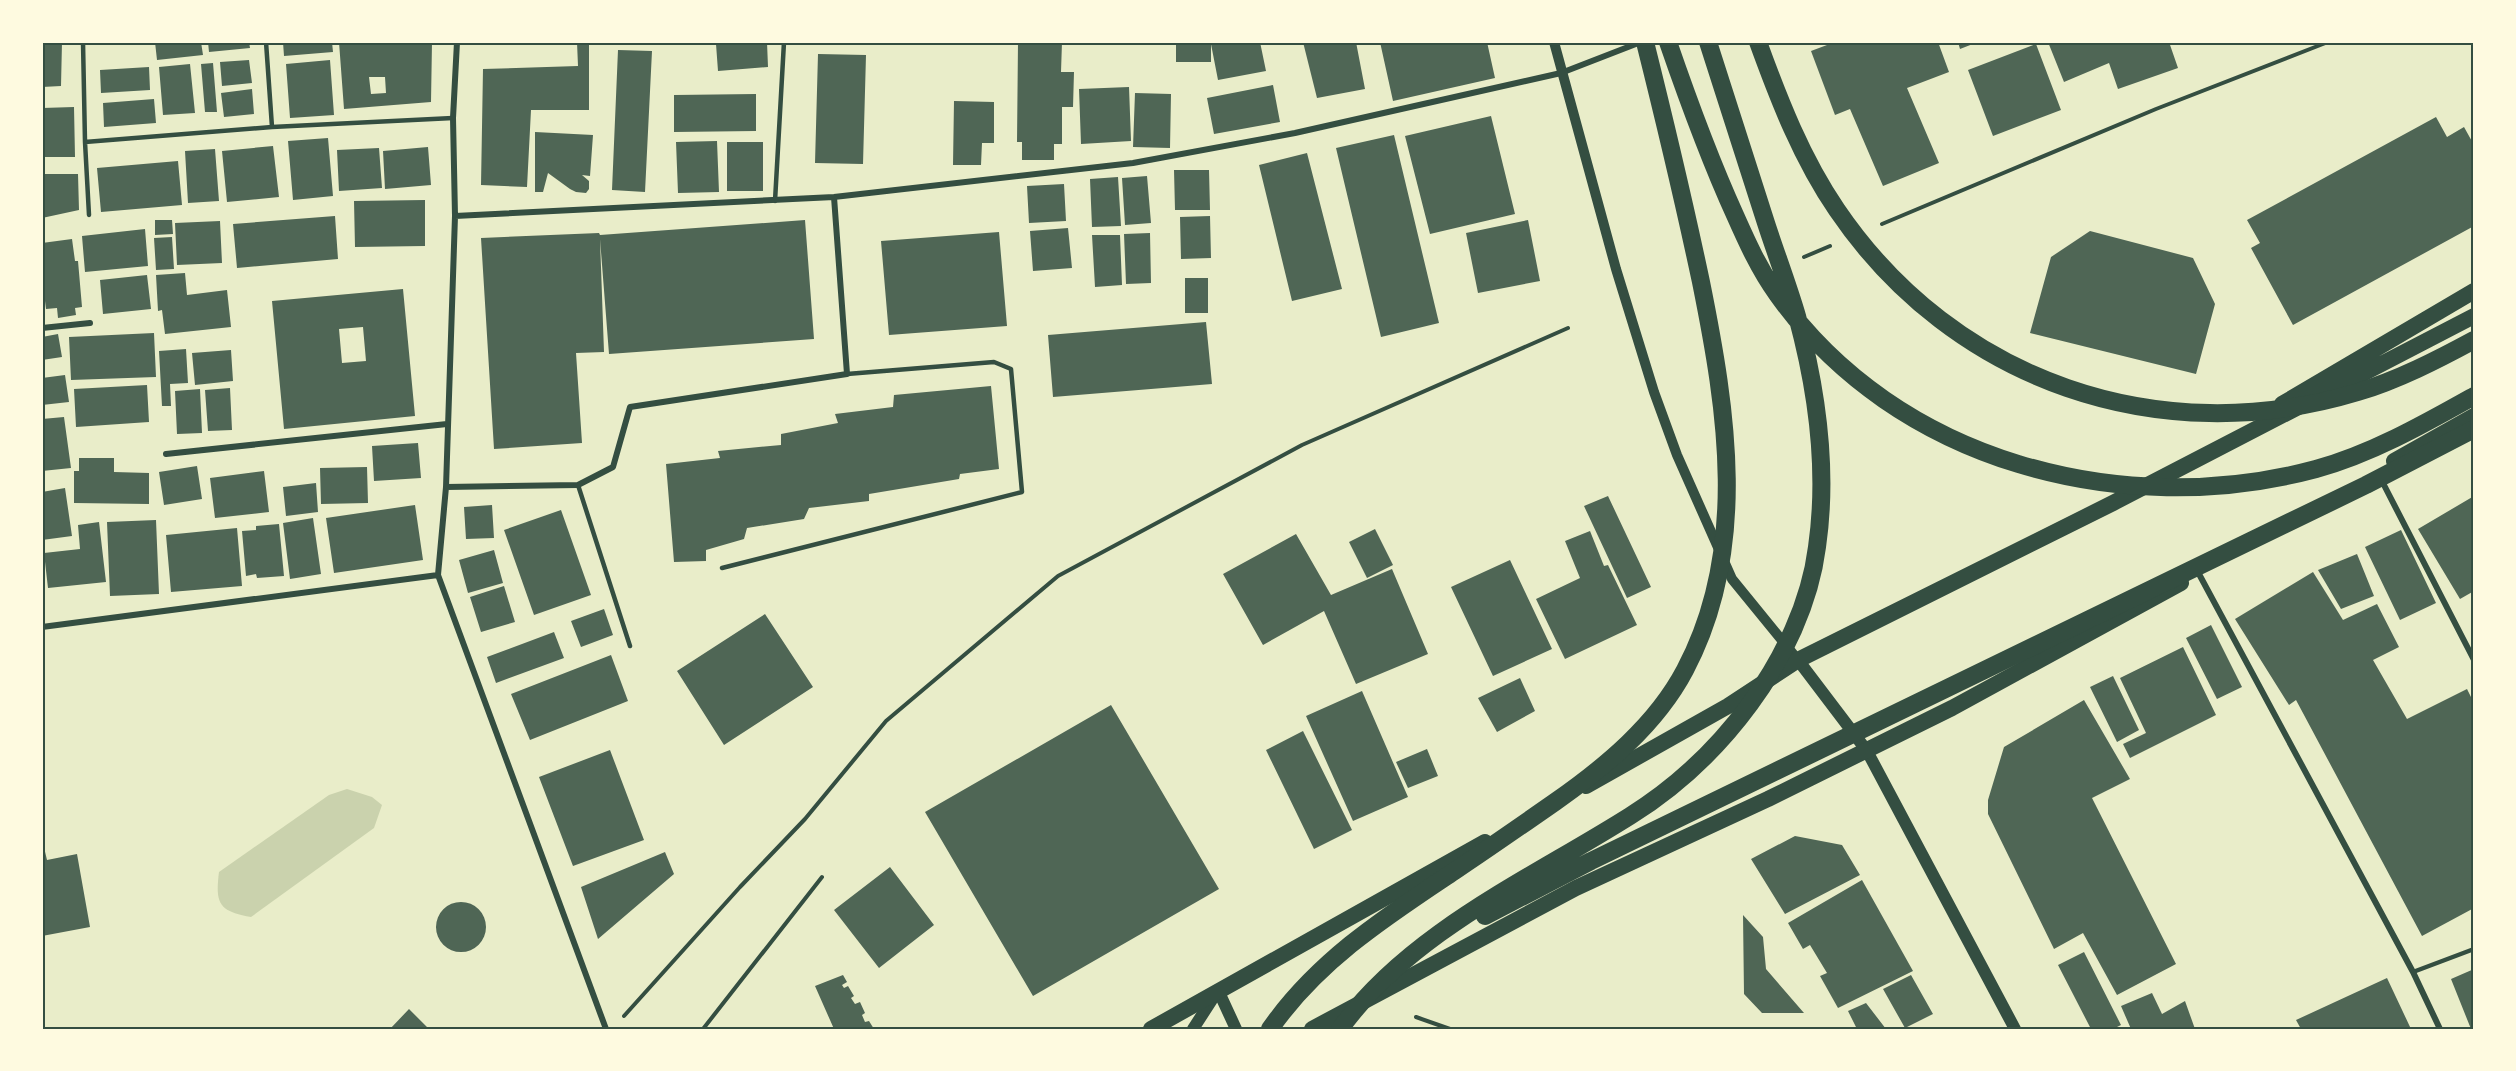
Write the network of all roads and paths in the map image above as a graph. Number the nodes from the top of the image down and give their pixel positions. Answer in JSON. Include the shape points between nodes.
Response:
{"nodes":[{"id":1,"x":83,"y":42,"type":"edge"},
{"id":2,"x":266,"y":42,"type":"edge"},
{"id":3,"x":457,"y":42,"type":"edge"},
{"id":4,"x":784,"y":42,"type":"edge"},
{"id":5,"x":1554,"y":42,"type":"edge"},
{"id":6,"x":1643,"y":42,"type":"edge"},
{"id":7,"x":1668,"y":42,"type":"edge"},
{"id":8,"x":1708,"y":42,"type":"edge"},
{"id":9,"x":1758,"y":42,"type":"edge"},
{"id":10,"x":2328,"y":42,"type":"edge"},
{"id":11,"x":1561,"y":72,"type":"junction"},
{"id":12,"x":453,"y":118,"type":"junction"},
{"id":13,"x":272,"y":127,"type":"junction"},
{"id":14,"x":85,"y":142,"type":"junction"},
{"id":15,"x":834,"y":197,"type":"junction"},
{"id":16,"x":775,"y":201,"type":"junction"},
{"id":17,"x":89,"y":216,"type":"dead end"},
{"id":18,"x":455,"y":216,"type":"junction"},
{"id":19,"x":1872,"y":228,"type":"dead end"},
{"id":20,"x":1840,"y":242,"type":"dead end"},
{"id":21,"x":1796,"y":260,"type":"dead end"},
{"id":22,"x":2474,"y":291,"type":"edge"},
{"id":23,"x":2474,"y":316,"type":"edge"},
{"id":24,"x":90,"y":323,"type":"dead end"},
{"id":25,"x":42,"y":328,"type":"edge"},
{"id":26,"x":1568,"y":328,"type":"dead end"},
{"id":27,"x":2474,"y":340,"type":"edge"},
{"id":28,"x":847,"y":374,"type":"junction"},
{"id":29,"x":2474,"y":396,"type":"edge"},
{"id":30,"x":2474,"y":416,"type":"edge"},
{"id":31,"x":447,"y":424,"type":"junction"},
{"id":32,"x":2474,"y":429,"type":"edge"},
{"id":33,"x":2474,"y":438,"type":"edge"},
{"id":34,"x":166,"y":454,"type":"dead end"},
{"id":35,"x":578,"y":485,"type":"junction"},
{"id":36,"x":2384,"y":485,"type":"junction"},
{"id":37,"x":446,"y":487,"type":"junction"},
{"id":38,"x":2113,"y":503,"type":"junction"},
{"id":39,"x":722,"y":568,"type":"dead end"},
{"id":40,"x":2199,"y":574,"type":"junction"},
{"id":41,"x":438,"y":575,"type":"junction"},
{"id":42,"x":2124,"y":616,"type":"junction"},
{"id":43,"x":42,"y":627,"type":"edge"},
{"id":44,"x":630,"y":646,"type":"dead end"},
{"id":45,"x":1798,"y":660,"type":"junction"},
{"id":46,"x":2474,"y":660,"type":"edge"},
{"id":47,"x":1867,"y":752,"type":"junction"},
{"id":48,"x":822,"y":877,"type":"dead end"},
{"id":49,"x":1429,"y":942,"type":"junction"},
{"id":50,"x":2474,"y":949,"type":"edge"},
{"id":51,"x":2413,"y":972,"type":"junction"},
{"id":52,"x":1218,"y":990,"type":"junction"},
{"id":53,"x":1416,"y":1017,"type":"dead end"},
{"id":54,"x":621,"y":1020,"type":"dead end"},
{"id":55,"x":606,"y":1029,"type":"edge"},
{"id":56,"x":704,"y":1029,"type":"edge"},
{"id":57,"x":1150,"y":1029,"type":"edge"},
{"id":58,"x":1192,"y":1029,"type":"edge"},
{"id":59,"x":1236,"y":1029,"type":"edge"},
{"id":60,"x":1270,"y":1029,"type":"edge"},
{"id":61,"x":1312,"y":1029,"type":"edge"},
{"id":62,"x":1340,"y":1029,"type":"edge"},
{"id":63,"x":1450,"y":1029,"type":"edge"},
{"id":64,"x":2015,"y":1029,"type":"edge"},
{"id":65,"x":2440,"y":1029,"type":"edge"}],
"edges":[{"from":1,"to":14,"type":"lane"},
{"from":2,"to":13,"type":"lane"},
{"from":3,"to":12,"type":"street"},
{"from":4,"to":16,"type":"lane"},
{"from":5,"to":11,"type":"street"},
{"from":6,"to":11,"type":"street"},
{"from":6,"to":60,"type":"highway","via":[[1688,219],[1724,417],[1726,536],[1718,584],[1703,630],[1684,672],[1652,719],[1616,755],[1567,794],[1357,938],[1318,971]]},
{"from":7,"to":29,"type":"highway","via":[[1725,195],[1776,293],[1843,368],[1907,414],[1974,449],[2053,475],[2120,486],[2207,488],[2319,468],[2435,418]]},
{"from":8,"to":49,"type":"highway","via":[[1797,317],[1815,405],[1821,470],[1817,549],[1803,604],[1765,685],[1732,729],[1694,769],[1653,802],[1505,890]]},
{"from":9,"to":27,"type":"highway","via":[[1812,170],[1862,244],[1947,325],[2027,374],[2097,399],[2131,406],[2201,413],[2260,411],[2359,392]]},
{"from":10,"to":19,"type":"path"},
{"from":11,"to":15,"type":"street","via":[[1295,133],[1133,164]]},
{"from":11,"to":45,"type":"street","via":[[1616,269],[1677,455],[1732,579]]},
{"from":12,"to":13,"type":"lane"},
{"from":12,"to":18,"type":"street"},
{"from":13,"to":14,"type":"lane"},
{"from":14,"to":17,"type":"lane"},
{"from":15,"to":16,"type":"street"},
{"from":15,"to":28,"type":"street"},
{"from":16,"to":18,"type":"street"},
{"from":18,"to":31,"type":"street"},
{"from":20,"to":21,"type":"path"},
{"from":22,"to":38,"type":"highway"},
{"from":23,"to":38,"type":"highway"},
{"from":24,"to":25,"type":"street"},
{"from":26,"to":54,"type":"path","via":[[1302,445],[1058,576],[886,720],[805,819]]},
{"from":28,"to":35,"type":"street","via":[[630,406],[613,467]]},
{"from":28,"to":39,"type":"lane","via":[[994,362],[1011,369],[1022,492]]},
{"from":30,"to":42,"type":"highway"},
{"from":31,"to":34,"type":"street"},
{"from":31,"to":37,"type":"street"},
{"from":32,"to":49,"type":"highway"},
{"from":33,"to":36,"type":"highway"},
{"from":35,"to":37,"type":"street"},
{"from":35,"to":44,"type":"lane"},
{"from":36,"to":40,"type":"highway"},
{"from":36,"to":46,"type":"street"},
{"from":37,"to":41,"type":"street"},
{"from":38,"to":45,"type":"highway"},
{"from":40,"to":42,"type":"highway"},
{"from":40,"to":51,"type":"street"},
{"from":41,"to":43,"type":"street"},
{"from":41,"to":55,"type":"street"},
{"from":42,"to":47,"type":"highway"},
{"from":45,"to":47,"type":"main road"},
{"from":45,"to":52,"type":"highway","via":[[1728,706]]},
{"from":47,"to":61,"type":"highway","via":[[1576,888]]},
{"from":47,"to":64,"type":"main road"},
{"from":48,"to":56,"type":"path"},
{"from":49,"to":62,"type":"highway","via":[[1386,976]]},
{"from":50,"to":51,"type":"lane"},
{"from":51,"to":65,"type":"street"},
{"from":52,"to":57,"type":"highway"},
{"from":52,"to":58,"type":"main road"},
{"from":52,"to":59,"type":"main road"},
{"from":53,"to":63,"type":"path"}]}
